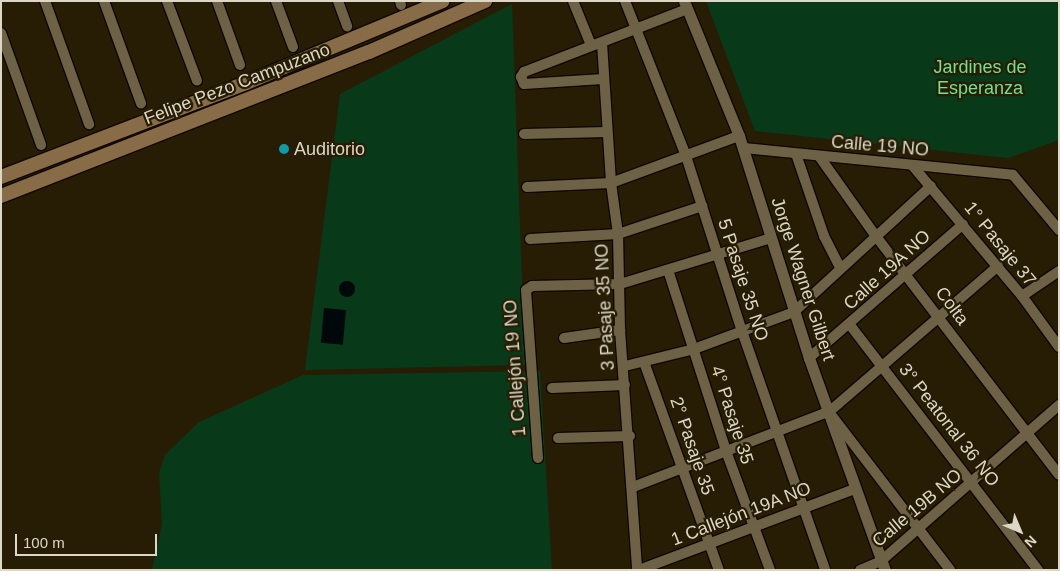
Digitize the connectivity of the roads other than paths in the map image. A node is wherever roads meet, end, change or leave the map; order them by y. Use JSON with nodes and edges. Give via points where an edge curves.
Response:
{"nodes":[{"id":1,"x":45,"y":1,"type":"edge"},
{"id":2,"x":104,"y":1,"type":"edge"},
{"id":3,"x":167,"y":1,"type":"edge"},
{"id":4,"x":217,"y":1,"type":"edge"},
{"id":5,"x":276,"y":1,"type":"edge"},
{"id":6,"x":338,"y":1,"type":"edge"},
{"id":7,"x":443,"y":1,"type":"edge"},
{"id":8,"x":485,"y":1,"type":"edge"},
{"id":9,"x":573,"y":1,"type":"edge"},
{"id":10,"x":625,"y":1,"type":"edge"},
{"id":11,"x":686,"y":5,"type":"edge"},
{"id":12,"x":347,"y":26,"type":"dead end"},
{"id":13,"x":637,"y":29,"type":"junction"},
{"id":14,"x":1,"y":33,"type":"edge"},
{"id":15,"x":596,"y":44,"type":"junction"},
{"id":16,"x":293,"y":47,"type":"dead end"},
{"id":17,"x":240,"y":65,"type":"dead end"},
{"id":18,"x":603,"y":79,"type":"junction"},
{"id":19,"x":197,"y":81,"type":"dead end"},
{"id":20,"x":141,"y":103,"type":"dead end"},
{"id":21,"x":89,"y":124,"type":"dead end"},
{"id":22,"x":607,"y":132,"type":"junction"},
{"id":23,"x":524,"y":134,"type":"dead end"},
{"id":24,"x":739,"y":136,"type":"junction"},
{"id":25,"x":41,"y":145,"type":"dead end"},
{"id":26,"x":744,"y":148,"type":"junction"},
{"id":27,"x":796,"y":154,"type":"junction"},
{"id":28,"x":686,"y":156,"type":"junction"},
{"id":29,"x":819,"y":156,"type":"junction"},
{"id":30,"x":912,"y":165,"type":"junction"},
{"id":31,"x":1,"y":177,"type":"edge"},
{"id":32,"x":611,"y":183,"type":"junction"},
{"id":33,"x":931,"y":186,"type":"junction"},
{"id":34,"x":526,"y":187,"type":"dead end"},
{"id":35,"x":1,"y":196,"type":"edge"},
{"id":36,"x":702,"y":206,"type":"junction"},
{"id":37,"x":963,"y":224,"type":"junction"},
{"id":38,"x":1059,"y":230,"type":"edge"},
{"id":39,"x":618,"y":234,"type":"junction"},
{"id":40,"x":875,"y":235,"type":"junction"},
{"id":41,"x":771,"y":238,"type":"junction"},
{"id":42,"x":530,"y":240,"type":"dead end"},
{"id":43,"x":718,"y":253,"type":"junction"},
{"id":44,"x":998,"y":266,"type":"junction"},
{"id":45,"x":840,"y":267,"type":"junction"},
{"id":46,"x":668,"y":270,"type":"junction"},
{"id":47,"x":1059,"y":270,"type":"edge"},
{"id":48,"x":907,"y":275,"type":"junction"},
{"id":49,"x":620,"y":284,"type":"junction"},
{"id":50,"x":1022,"y":296,"type":"junction"},
{"id":51,"x":794,"y":312,"type":"junction"},
{"id":52,"x":939,"y":316,"type":"junction"},
{"id":53,"x":850,"y":325,"type":"junction"},
{"id":54,"x":620,"y":330,"type":"junction"},
{"id":55,"x":742,"y":331,"type":"junction"},
{"id":56,"x":564,"y":338,"type":"dead end"},
{"id":57,"x":1059,"y":347,"type":"edge"},
{"id":58,"x":694,"y":349,"type":"junction"},
{"id":59,"x":809,"y":358,"type":"junction"},
{"id":60,"x":644,"y":362,"type":"junction"},
{"id":61,"x":625,"y":366,"type":"junction"},
{"id":62,"x":882,"y":367,"type":"junction"},
{"id":63,"x":625,"y":385,"type":"junction"},
{"id":64,"x":552,"y":388,"type":"dead end"},
{"id":65,"x":1059,"y":405,"type":"edge"},
{"id":66,"x":830,"y":413,"type":"junction"},
{"id":67,"x":778,"y":430,"type":"junction"},
{"id":68,"x":1027,"y":433,"type":"junction"},
{"id":69,"x":630,"y":436,"type":"junction"},
{"id":70,"x":558,"y":438,"type":"dead end"},
{"id":71,"x":726,"y":451,"type":"junction"},
{"id":72,"x":538,"y":458,"type":"dead end"},
{"id":73,"x":683,"y":468,"type":"junction"},
{"id":74,"x":1059,"y":475,"type":"edge"},
{"id":75,"x":973,"y":481,"type":"junction"},
{"id":76,"x":633,"y":487,"type":"junction"},
{"id":77,"x":855,"y":489,"type":"junction"},
{"id":78,"x":802,"y":507,"type":"junction"},
{"id":79,"x":752,"y":527,"type":"junction"},
{"id":80,"x":918,"y":528,"type":"junction"},
{"id":81,"x":708,"y":544,"type":"junction"},
{"id":82,"x":883,"y":565,"type":"edge"},
{"id":83,"x":638,"y":570,"type":"edge"},
{"id":84,"x":719,"y":570,"type":"edge"},
{"id":85,"x":770,"y":570,"type":"edge"},
{"id":86,"x":825,"y":570,"type":"edge"},
{"id":87,"x":860,"y":570,"type":"edge"},
{"id":88,"x":950,"y":570,"type":"edge"},
{"id":89,"x":1038,"y":570,"type":"edge"}],
"edges":[{"from":1,"to":21,"type":"street"},
{"from":2,"to":20,"type":"street"},
{"from":3,"to":19,"type":"street"},
{"from":4,"to":17,"type":"street"},
{"from":5,"to":16,"type":"street"},
{"from":6,"to":12,"type":"street"},
{"from":7,"to":31,"type":"main road","name":"Felipe Pezo Campuzano","via":[[246,83]]},
{"from":8,"to":35,"type":"main road","name":"Felipe Pezo Campuzano","via":[[369,52]]},
{"from":9,"to":15,"type":"street"},
{"from":10,"to":13,"type":"street","name":"5 Pasaje 35 NO"},
{"from":11,"to":13,"type":"street"},
{"from":11,"to":24,"type":"street","name":"Jorge Wagner Gilbert"},
{"from":13,"to":15,"type":"street"},
{"from":13,"to":28,"type":"street","name":"5 Pasaje 35 NO"},
{"from":14,"to":25,"type":"street"},
{"from":15,"to":18,"type":"street","name":"3 Pasaje 35 NO"},
{"from":15,"to":18,"type":"street","via":[[524,72],[521,79],[524,84]]},
{"from":18,"to":22,"type":"street","name":"3 Pasaje 35 NO"},
{"from":22,"to":23,"type":"street"},
{"from":22,"to":32,"type":"street","name":"3 Pasaje 35 NO"},
{"from":24,"to":26,"type":"street","name":"Jorge Wagner Gilbert"},
{"from":24,"to":28,"type":"street"},
{"from":26,"to":27,"type":"street","name":"Calle 19 NO"},
{"from":26,"to":41,"type":"street","name":"Jorge Wagner Gilbert"},
{"from":27,"to":29,"type":"street","name":"Calle 19 NO"},
{"from":27,"to":45,"type":"street","via":[[824,236]]},
{"from":28,"to":32,"type":"street"},
{"from":28,"to":36,"type":"street","name":"5 Pasaje 35 NO"},
{"from":29,"to":30,"type":"street","name":"Calle 19 NO"},
{"from":29,"to":40,"type":"street","name":"Colta"},
{"from":30,"to":33,"type":"street","name":"1° Pasaje 37"},
{"from":30,"to":38,"type":"street","name":"Calle 19 NO","via":[[1014,176]]},
{"from":32,"to":34,"type":"street"},
{"from":32,"to":39,"type":"street","name":"3 Pasaje 35 NO"},
{"from":33,"to":37,"type":"street","name":"1° Pasaje 37"},
{"from":33,"to":40,"type":"street"},
{"from":36,"to":39,"type":"street"},
{"from":36,"to":43,"type":"street","name":"5 Pasaje 35 NO"},
{"from":37,"to":44,"type":"street","name":"1° Pasaje 37"},
{"from":37,"to":48,"type":"street","name":"Calle 19A NO"},
{"from":39,"to":42,"type":"street"},
{"from":39,"to":49,"type":"street","name":"3 Pasaje 35 NO"},
{"from":40,"to":45,"type":"street"},
{"from":40,"to":48,"type":"street","name":"Colta"},
{"from":41,"to":43,"type":"street","name":"1 Callejón 19 NO"},
{"from":41,"to":51,"type":"street","name":"Jorge Wagner Gilbert"},
{"from":43,"to":46,"type":"street","name":"1 Callejón 19 NO"},
{"from":43,"to":55,"type":"street","name":"5 Pasaje 35 NO"},
{"from":44,"to":50,"type":"street","name":"1° Pasaje 37"},
{"from":44,"to":52,"type":"street"},
{"from":45,"to":51,"type":"street"},
{"from":46,"to":49,"type":"street","name":"1 Callejón 19 NO"},
{"from":46,"to":58,"type":"street","name":"4° Pasaje 35"},
{"from":47,"to":50,"type":"street"},
{"from":48,"to":52,"type":"street","name":"Colta"},
{"from":48,"to":53,"type":"street","name":"Calle 19A NO"},
{"from":49,"to":54,"type":"street","name":"3 Pasaje 35 NO"},
{"from":49,"to":72,"type":"street","name":"1 Callejón 19 NO","via":[[532,286],[526,290]]},
{"from":50,"to":57,"type":"street","name":"1° Pasaje 37"},
{"from":51,"to":55,"type":"street"},
{"from":51,"to":59,"type":"street","name":"Jorge Wagner Gilbert"},
{"from":52,"to":62,"type":"street"},
{"from":52,"to":68,"type":"street","name":"Colta"},
{"from":53,"to":59,"type":"street","name":"Calle 19A NO"},
{"from":53,"to":62,"type":"street","name":"3° Peatonal 36 NO"},
{"from":54,"to":56,"type":"street"},
{"from":54,"to":61,"type":"street","name":"3 Pasaje 35 NO"},
{"from":55,"to":58,"type":"street"},
{"from":55,"to":67,"type":"street","name":"5 Pasaje 35 NO"},
{"from":58,"to":60,"type":"street"},
{"from":58,"to":71,"type":"street","name":"4° Pasaje 35"},
{"from":59,"to":66,"type":"street","name":"Jorge Wagner Gilbert"},
{"from":60,"to":61,"type":"street"},
{"from":60,"to":73,"type":"street","name":"2° Pasaje 35"},
{"from":61,"to":63,"type":"street","name":"3 Pasaje 35 NO"},
{"from":62,"to":66,"type":"street"},
{"from":62,"to":75,"type":"street","name":"3° Peatonal 36 NO"},
{"from":63,"to":64,"type":"street"},
{"from":63,"to":69,"type":"street","name":"3 Pasaje 35 NO"},
{"from":65,"to":68,"type":"street","name":"Calle 19B NO"},
{"from":66,"to":67,"type":"street"},
{"from":66,"to":77,"type":"street","name":"Jorge Wagner Gilbert"},
{"from":66,"to":80,"type":"street"},
{"from":67,"to":71,"type":"street"},
{"from":67,"to":78,"type":"street","name":"5 Pasaje 35 NO"},
{"from":68,"to":74,"type":"street","name":"Colta"},
{"from":68,"to":75,"type":"street","name":"Calle 19B NO"},
{"from":69,"to":70,"type":"street"},
{"from":69,"to":76,"type":"street","name":"3 Pasaje 35 NO"},
{"from":71,"to":73,"type":"street"},
{"from":71,"to":79,"type":"street","name":"4° Pasaje 35"},
{"from":73,"to":76,"type":"street"},
{"from":73,"to":81,"type":"street","name":"2° Pasaje 35"},
{"from":75,"to":80,"type":"street","name":"Calle 19B NO"},
{"from":75,"to":89,"type":"street","name":"3° Peatonal 36 NO"},
{"from":76,"to":83,"type":"street","name":"3 Pasaje 35 NO"},
{"from":77,"to":78,"type":"street","name":"1 Callejón 19A NO"},
{"from":77,"to":82,"type":"street","name":"Jorge Wagner Gilbert"},
{"from":78,"to":79,"type":"street","name":"1 Callejón 19A NO"},
{"from":78,"to":86,"type":"street","name":"5 Pasaje 35 NO"},
{"from":79,"to":81,"type":"street","name":"1 Callejón 19A NO"},
{"from":79,"to":85,"type":"street","name":"4° Pasaje 35"},
{"from":80,"to":82,"type":"street","name":"Calle 19B NO"},
{"from":80,"to":88,"type":"street"},
{"from":81,"to":83,"type":"street","name":"1 Callejón 19A NO"},
{"from":81,"to":84,"type":"street","name":"2° Pasaje 35"},
{"from":82,"to":87,"type":"street","name":"Calle 19B NO"}]}
